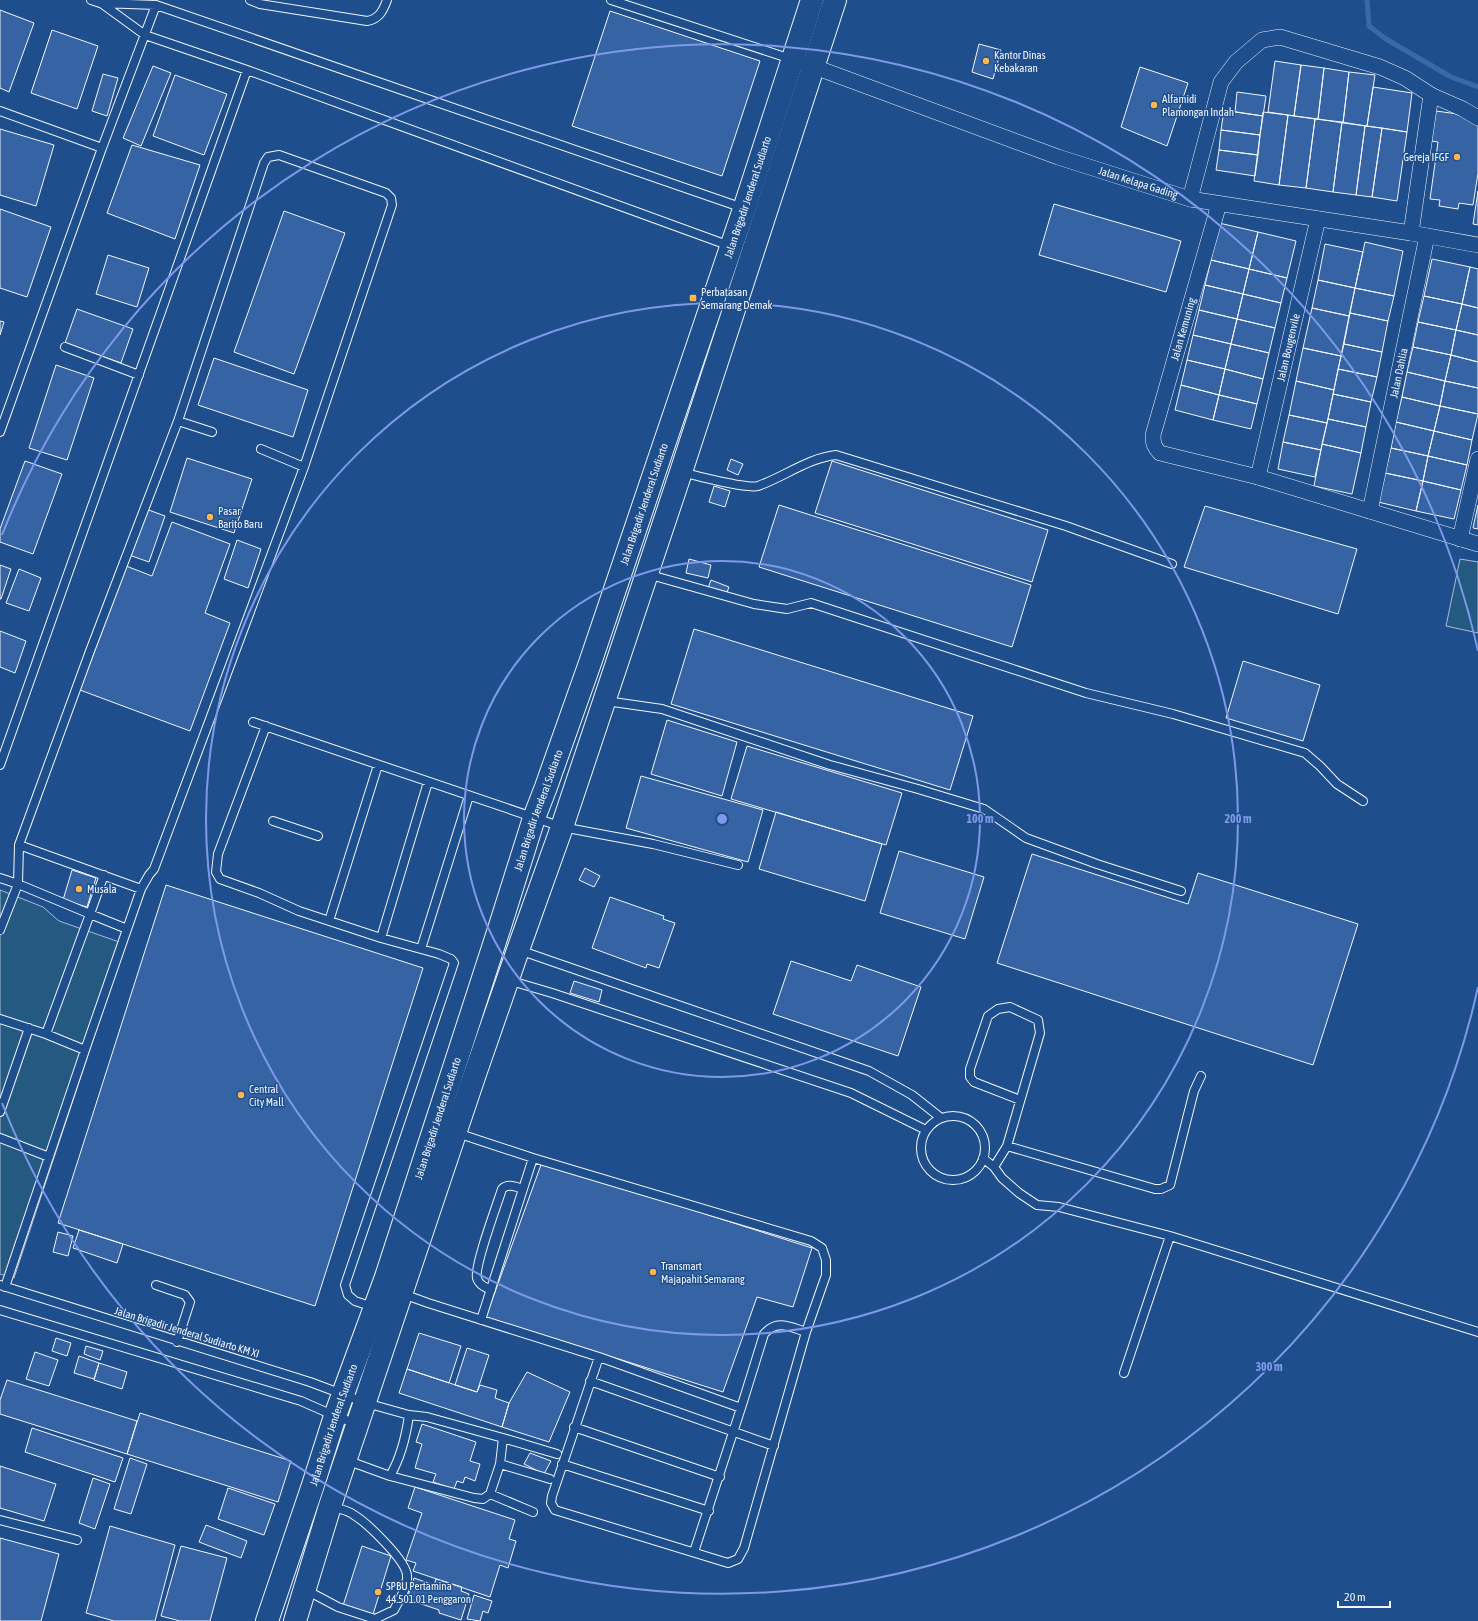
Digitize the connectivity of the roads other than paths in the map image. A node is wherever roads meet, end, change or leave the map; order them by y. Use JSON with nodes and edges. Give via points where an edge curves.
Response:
{"nodes":[{"id":1,"x":91,"y":0,"type":"edge"},
{"id":2,"x":250,"y":0,"type":"edge"},
{"id":3,"x":387,"y":0,"type":"edge"},
{"id":4,"x":611,"y":0,"type":"edge"},
{"id":5,"x":812,"y":0,"type":"edge"},
{"id":6,"x":835,"y":0,"type":"edge"},
{"id":7,"x":100,"y":3,"type":"junction"},
{"id":8,"x":156,"y":5,"type":"junction"},
{"id":9,"x":145,"y":35,"type":"junction"},
{"id":10,"x":792,"y":60,"type":"junction"},
{"id":11,"x":813,"y":65,"type":"junction"},
{"id":12,"x":247,"y":70,"type":"junction"},
{"id":13,"x":1431,"y":95,"type":"junction"},
{"id":14,"x":0,"y":111,"type":"edge"},
{"id":15,"x":1478,"y":118,"type":"edge"},
{"id":16,"x":102,"y":148,"type":"junction"},
{"id":17,"x":1190,"y":199,"type":"junction"},
{"id":18,"x":1219,"y":204,"type":"junction"},
{"id":19,"x":744,"y":209,"type":"junction"},
{"id":20,"x":1318,"y":219,"type":"junction"},
{"id":21,"x":1411,"y":233,"type":"junction"},
{"id":22,"x":1427,"y":236,"type":"junction"},
{"id":23,"x":1478,"y":245,"type":"edge"},
{"id":24,"x":731,"y":246,"type":"junction"},
{"id":25,"x":65,"y":347,"type":"dead end"},
{"id":26,"x":139,"y":375,"type":"junction"},
{"id":27,"x":178,"y":421,"type":"junction"},
{"id":28,"x":0,"y":432,"type":"edge"},
{"id":29,"x":212,"y":432,"type":"dead end"},
{"id":30,"x":261,"y":449,"type":"dead end"},
{"id":31,"x":1478,"y":459,"type":"edge"},
{"id":32,"x":304,"y":467,"type":"junction"},
{"id":33,"x":681,"y":472,"type":"junction"},
{"id":34,"x":1258,"y":477,"type":"junction"},
{"id":35,"x":1370,"y":511,"type":"junction"},
{"id":36,"x":1460,"y":539,"type":"junction"},
{"id":37,"x":1478,"y":544,"type":"edge"},
{"id":38,"x":1172,"y":564,"type":"dead end"},
{"id":39,"x":646,"y":574,"type":"junction"},
{"id":40,"x":604,"y":700,"type":"junction"},
{"id":41,"x":253,"y":722,"type":"dead end"},
{"id":42,"x":266,"y":726,"type":"junction"},
{"id":43,"x":0,"y":765,"type":"edge"},
{"id":44,"x":378,"y":766,"type":"junction"},
{"id":45,"x":428,"y":782,"type":"junction"},
{"id":46,"x":469,"y":796,"type":"junction"},
{"id":47,"x":1363,"y":801,"type":"dead end"},
{"id":48,"x":534,"y":818,"type":"junction"},
{"id":49,"x":274,"y":821,"type":"dead end"},
{"id":50,"x":562,"y":827,"type":"junction"},
{"id":51,"x":318,"y":836,"type":"dead end"},
{"id":52,"x":19,"y":845,"type":"junction"},
{"id":53,"x":738,"y":865,"type":"dead end"},
{"id":54,"x":104,"y":876,"type":"junction"},
{"id":55,"x":0,"y":878,"type":"edge"},
{"id":56,"x":18,"y":884,"type":"junction"},
{"id":57,"x":142,"y":889,"type":"junction"},
{"id":58,"x":1182,"y":891,"type":"dead end"},
{"id":59,"x":90,"y":914,"type":"junction"},
{"id":60,"x":328,"y":921,"type":"junction"},
{"id":61,"x":128,"y":929,"type":"junction"},
{"id":62,"x":0,"y":930,"type":"edge"},
{"id":63,"x":381,"y":938,"type":"junction"},
{"id":64,"x":421,"y":949,"type":"junction"},
{"id":65,"x":518,"y":950,"type":"junction"},
{"id":66,"x":508,"y":980,"type":"junction"},
{"id":67,"x":0,"y":1019,"type":"edge"},
{"id":68,"x":29,"y":1028,"type":"junction"},
{"id":69,"x":46,"y":1034,"type":"junction"},
{"id":70,"x":85,"y":1050,"type":"junction"},
{"id":71,"x":1201,"y":1076,"type":"dead end"},
{"id":72,"x":1020,"y":1100,"type":"junction"},
{"id":73,"x":0,"y":1112,"type":"edge"},
{"id":74,"x":941,"y":1118,"type":"junction"},
{"id":75,"x":926,"y":1130,"type":"junction"},
{"id":76,"x":456,"y":1132,"type":"junction"},
{"id":77,"x":0,"y":1138,"type":"edge"},
{"id":78,"x":1007,"y":1146,"type":"junction"},
{"id":79,"x":49,"y":1157,"type":"junction"},
{"id":80,"x":533,"y":1158,"type":"junction"},
{"id":81,"x":983,"y":1158,"type":"junction"},
{"id":82,"x":994,"y":1168,"type":"junction"},
{"id":83,"x":523,"y":1189,"type":"junction"},
{"id":84,"x":1170,"y":1236,"type":"junction"},
{"id":85,"x":156,"y":1285,"type":"dead end"},
{"id":86,"x":2,"y":1286,"type":"edge"},
{"id":87,"x":490,"y":1290,"type":"junction"},
{"id":88,"x":402,"y":1293,"type":"junction"},
{"id":89,"x":374,"y":1307,"type":"junction"},
{"id":90,"x":0,"y":1311,"type":"edge"},
{"id":91,"x":480,"y":1320,"type":"junction"},
{"id":92,"x":806,"y":1332,"type":"junction"},
{"id":93,"x":1478,"y":1332,"type":"edge"},
{"id":94,"x":177,"y":1342,"type":"junction"},
{"id":95,"x":599,"y":1357,"type":"junction"},
{"id":96,"x":1124,"y":1373,"type":"dead end"},
{"id":97,"x":590,"y":1381,"type":"junction"},
{"id":98,"x":342,"y":1395,"type":"junction"},
{"id":99,"x":366,"y":1403,"type":"junction"},
{"id":100,"x":741,"y":1408,"type":"junction"},
{"id":101,"x":409,"y":1415,"type":"junction"},
{"id":102,"x":334,"y":1416,"type":"junction"},
{"id":103,"x":358,"y":1424,"type":"junction"},
{"id":104,"x":574,"y":1427,"type":"junction"},
{"id":105,"x":734,"y":1432,"type":"junction"},
{"id":106,"x":503,"y":1438,"type":"junction"},
{"id":107,"x":774,"y":1446,"type":"junction"},
{"id":108,"x":557,"y":1454,"type":"dead end"},
{"id":109,"x":346,"y":1460,"type":"junction"},
{"id":110,"x":500,"y":1464,"type":"junction"},
{"id":111,"x":562,"y":1464,"type":"junction"},
{"id":112,"x":390,"y":1476,"type":"junction"},
{"id":113,"x":720,"y":1477,"type":"junction"},
{"id":114,"x":550,"y":1480,"type":"dead end"},
{"id":115,"x":490,"y":1494,"type":"junction"},
{"id":116,"x":330,"y":1506,"type":"junction"},
{"id":117,"x":709,"y":1510,"type":"junction"},
{"id":118,"x":533,"y":1512,"type":"dead end"},
{"id":119,"x":0,"y":1520,"type":"edge"},
{"id":120,"x":77,"y":1540,"type":"dead end"},
{"id":121,"x":694,"y":1552,"type":"junction"},
{"id":122,"x":304,"y":1589,"type":"junction"},
{"id":123,"x":267,"y":1621,"type":"edge"},
{"id":124,"x":295,"y":1621,"type":"edge"}],
"edges":[{"from":1,"to":7,"type":"lane"},
{"from":2,"to":3,"type":"lane","via":[[260,4],[367,21],[375,20],[383,11]]},
{"from":4,"to":10,"type":"lane"},
{"from":5,"to":10,"type":"main road","name":"Jalan Brigadir Jenderal Sudiarto"},
{"from":6,"to":11,"type":"main road","name":"Jalan Brigadir Jenderal Sudiarto"},
{"from":7,"to":8,"type":"lane"},
{"from":7,"to":9,"type":"lane"},
{"from":8,"to":9,"type":"lane"},
{"from":8,"to":19,"type":"lane"},
{"from":9,"to":12,"type":"lane"},
{"from":9,"to":16,"type":"lane"},
{"from":10,"to":11,"type":"street","name":"Jalan Kelapa Gading"},
{"from":10,"to":19,"type":"main road","name":"Jalan Brigadir Jenderal Sudiarto"},
{"from":11,"to":17,"type":"street","name":"Jalan Kelapa Gading","via":[[1058,158]]},
{"from":11,"to":33,"type":"main road","name":"Jalan Brigadir Jenderal Sudiarto"},
{"from":12,"to":24,"type":"lane"},
{"from":12,"to":26,"type":"lane"},
{"from":13,"to":15,"type":"street"},
{"from":13,"to":17,"type":"street","via":[[1405,78],[1380,67],[1280,37],[1262,40],[1236,62],[1221,82]]},
{"from":13,"to":21,"type":"street"},
{"from":14,"to":16,"type":"lane"},
{"from":16,"to":28,"type":"lane"},
{"from":17,"to":18,"type":"street","name":"Jalan Kelapa Gading"},
{"from":18,"to":20,"type":"street","name":"Jalan Kelapa Gading"},
{"from":18,"to":34,"type":"street","name":"Jalan Kemuning","via":[[1153,435],[1153,444],[1160,453]]},
{"from":19,"to":24,"type":"main road","name":"Jalan Brigadir Jenderal Sudiarto"},
{"from":20,"to":21,"type":"street","name":"Jalan Kelapa Gading"},
{"from":20,"to":34,"type":"street","name":"Jalan Bougenvile"},
{"from":21,"to":22,"type":"street","name":"Jalan Kelapa Gading"},
{"from":22,"to":23,"type":"street","name":"Jalan Kelapa Gading"},
{"from":22,"to":35,"type":"street","name":"Jalan Dahlia"},
{"from":24,"to":48,"type":"main road","name":"Jalan Brigadir Jenderal Sudiarto","via":[[590,663]]},
{"from":25,"to":26,"type":"lane"},
{"from":26,"to":43,"type":"lane"},
{"from":27,"to":29,"type":"lane"},
{"from":27,"to":32,"type":"lane","via":[[268,157],[279,155],[386,192],[391,198],[392,205]]},
{"from":27,"to":52,"type":"lane"},
{"from":30,"to":32,"type":"lane"},
{"from":31,"to":36,"type":"street"},
{"from":32,"to":57,"type":"lane","via":[[154,869]]},
{"from":33,"to":38,"type":"lane","via":[[725,483],[757,487],[820,458],[836,455],[1066,526]]},
{"from":33,"to":39,"type":"main road","name":"Jalan Brigadir Jenderal Sudiarto"},
{"from":34,"to":35,"type":"street"},
{"from":35,"to":36,"type":"street"},
{"from":36,"to":37,"type":"street"},
{"from":39,"to":40,"type":"main road","name":"Jalan Brigadir Jenderal Sudiarto"},
{"from":39,"to":47,"type":"lane","via":[[754,604],[786,609],[811,603],[1086,693],[1272,742],[1305,753],[1337,784]]},
{"from":40,"to":50,"type":"main road","name":"Jalan Brigadir Jenderal Sudiarto"},
{"from":40,"to":58,"type":"lane","via":[[662,709],[830,765],[984,809],[1026,838]]},
{"from":41,"to":42,"type":"lane"},
{"from":42,"to":44,"type":"lane"},
{"from":42,"to":60,"type":"lane","via":[[218,854],[216,872],[220,879]]},
{"from":44,"to":45,"type":"lane"},
{"from":44,"to":60,"type":"lane"},
{"from":45,"to":46,"type":"lane"},
{"from":45,"to":63,"type":"lane"},
{"from":46,"to":48,"type":"lane"},
{"from":46,"to":64,"type":"lane"},
{"from":48,"to":50,"type":"lane"},
{"from":48,"to":89,"type":"main road","name":"Jalan Brigadir Jenderal Sudiarto","via":[[450,1082]]},
{"from":49,"to":51,"type":"lane"},
{"from":50,"to":53,"type":"lane","via":[[653,844]]},
{"from":50,"to":65,"type":"main road","name":"Jalan Brigadir Jenderal Sudiarto"},
{"from":52,"to":54,"type":"lane"},
{"from":52,"to":56,"type":"lane"},
{"from":54,"to":57,"type":"lane"},
{"from":54,"to":59,"type":"lane"},
{"from":55,"to":56,"type":"lane"},
{"from":56,"to":59,"type":"lane"},
{"from":56,"to":62,"type":"lane"},
{"from":57,"to":61,"type":"lane"},
{"from":59,"to":61,"type":"lane"},
{"from":59,"to":69,"type":"lane"},
{"from":60,"to":63,"type":"lane"},
{"from":61,"to":70,"type":"lane"},
{"from":63,"to":64,"type":"lane"},
{"from":64,"to":89,"type":"lane","via":[[440,954],[454,963],[345,1285],[348,1295],[355,1301]]},
{"from":65,"to":66,"type":"main road","name":"Jalan Brigadir Jenderal Sudiarto"},
{"from":65,"to":74,"type":"lane","via":[[869,1071],[912,1095]]},
{"from":66,"to":75,"type":"lane","via":[[851,1093]]},
{"from":66,"to":76,"type":"main road","name":"Jalan Brigadir Jenderal Sudiarto"},
{"from":67,"to":68,"type":"lane"},
{"from":68,"to":69,"type":"lane"},
{"from":68,"to":73,"type":"lane"},
{"from":69,"to":70,"type":"lane"},
{"from":70,"to":79,"type":"lane"},
{"from":71,"to":78,"type":"lane","via":[[1194,1091],[1170,1185],[1161,1189]]},
{"from":72,"to":72,"type":"lane","via":[[974,1082],[970,1078],[970,1070],[988,1016],[998,1009],[1010,1007],[1038,1020],[1040,1033]]},
{"from":72,"to":78,"type":"lane"},
{"from":74,"to":75,"type":"lane"},
{"from":74,"to":81,"type":"lane","via":[[958,1116],[974,1124],[983,1138]]},
{"from":75,"to":81,"type":"lane","via":[[921,1142],[922,1155],[935,1175],[947,1180],[960,1179],[971,1174]]},
{"from":76,"to":80,"type":"lane"},
{"from":76,"to":88,"type":"main road","name":"Jalan Brigadir Jenderal Sudiarto"},
{"from":77,"to":79,"type":"lane"},
{"from":78,"to":82,"type":"lane"},
{"from":79,"to":86,"type":"lane"},
{"from":80,"to":83,"type":"lane"},
{"from":80,"to":92,"type":"lane","via":[[817,1244],[822,1248],[826,1260],[826,1275]]},
{"from":81,"to":82,"type":"lane"},
{"from":82,"to":84,"type":"lane","via":[[1019,1193],[1038,1205],[1059,1206]]},
{"from":83,"to":87,"type":"lane"},
{"from":83,"to":87,"type":"lane","via":[[508,1185],[502,1189],[476,1276],[479,1283]]},
{"from":84,"to":93,"type":"lane"},
{"from":84,"to":96,"type":"lane"},
{"from":85,"to":94,"type":"lane","via":[[185,1295],[190,1302]]},
{"from":86,"to":94,"type":"lane","name":"Jalan Brigadir Jenderal Sudiarto KM XI"},
{"from":87,"to":91,"type":"lane"},
{"from":88,"to":91,"type":"lane"},
{"from":88,"to":99,"type":"main road","name":"Jalan Brigadir Jenderal Sudiarto"},
{"from":89,"to":98,"type":"main road","name":"Jalan Brigadir Jenderal Sudiarto"},
{"from":90,"to":102,"type":"lane","via":[[301,1401]]},
{"from":91,"to":95,"type":"lane"},
{"from":92,"to":100,"type":"lane","via":[[779,1324],[769,1328],[764,1334]]},
{"from":92,"to":107,"type":"lane"},
{"from":94,"to":98,"type":"lane","name":"Jalan Brigadir Jenderal Sudiarto KM XI","via":[[310,1382]]},
{"from":95,"to":97,"type":"lane"},
{"from":95,"to":100,"type":"lane"},
{"from":97,"to":104,"type":"lane"},
{"from":97,"to":105,"type":"lane"},
{"from":98,"to":99,"type":"lane","name":"Jalan Brigadir Jenderal Sudiarto KM XI"},
{"from":98,"to":102,"type":"main road","name":"Jalan Brigadir Jenderal Sudiarto"},
{"from":99,"to":101,"type":"lane","name":"Jalan Brigadir Jenderal Sudiarto KM XI"},
{"from":99,"to":103,"type":"main road","name":"Jalan Brigadir Jenderal Sudiarto"},
{"from":100,"to":105,"type":"lane"},
{"from":101,"to":106,"type":"lane","name":"Jalan Brigadir Jenderal Sudiarto KM XI","via":[[427,1416]]},
{"from":101,"to":112,"type":"lane","via":[[406,1436],[397,1464]]},
{"from":102,"to":103,"type":"lane"},
{"from":102,"to":123,"type":"main road","name":"Jalan Brigadir Jenderal Sudiarto"},
{"from":103,"to":109,"type":"main road","name":"Jalan Brigadir Jenderal Sudiarto"},
{"from":104,"to":111,"type":"lane"},
{"from":104,"to":113,"type":"lane"},
{"from":105,"to":107,"type":"lane"},
{"from":105,"to":113,"type":"lane"},
{"from":106,"to":108,"type":"lane","name":"Jalan Brigadir Jenderal Sudiarto KM XI"},
{"from":106,"to":110,"type":"lane"},
{"from":107,"to":121,"type":"lane","via":[[744,1548],[738,1559],[728,1563]]},
{"from":109,"to":112,"type":"lane"},
{"from":109,"to":116,"type":"main road","name":"Jalan Brigadir Jenderal Sudiarto"},
{"from":110,"to":114,"type":"lane"},
{"from":110,"to":115,"type":"lane"},
{"from":111,"to":117,"type":"lane"},
{"from":111,"to":121,"type":"lane","via":[[552,1496],[551,1503],[555,1510]]},
{"from":112,"to":115,"type":"lane","via":[[474,1498],[483,1499]]},
{"from":113,"to":117,"type":"lane"},
{"from":115,"to":118,"type":"lane"},
{"from":116,"to":122,"type":"main road","name":"Jalan Brigadir Jenderal Sudiarto"},
{"from":116,"to":122,"type":"lane","via":[[353,1514],[383,1540],[404,1566],[406,1584],[394,1610],[375,1619],[338,1607]]},
{"from":117,"to":121,"type":"lane"},
{"from":119,"to":120,"type":"lane"},
{"from":122,"to":124,"type":"main road","name":"Jalan Brigadir Jenderal Sudiarto"}]}
